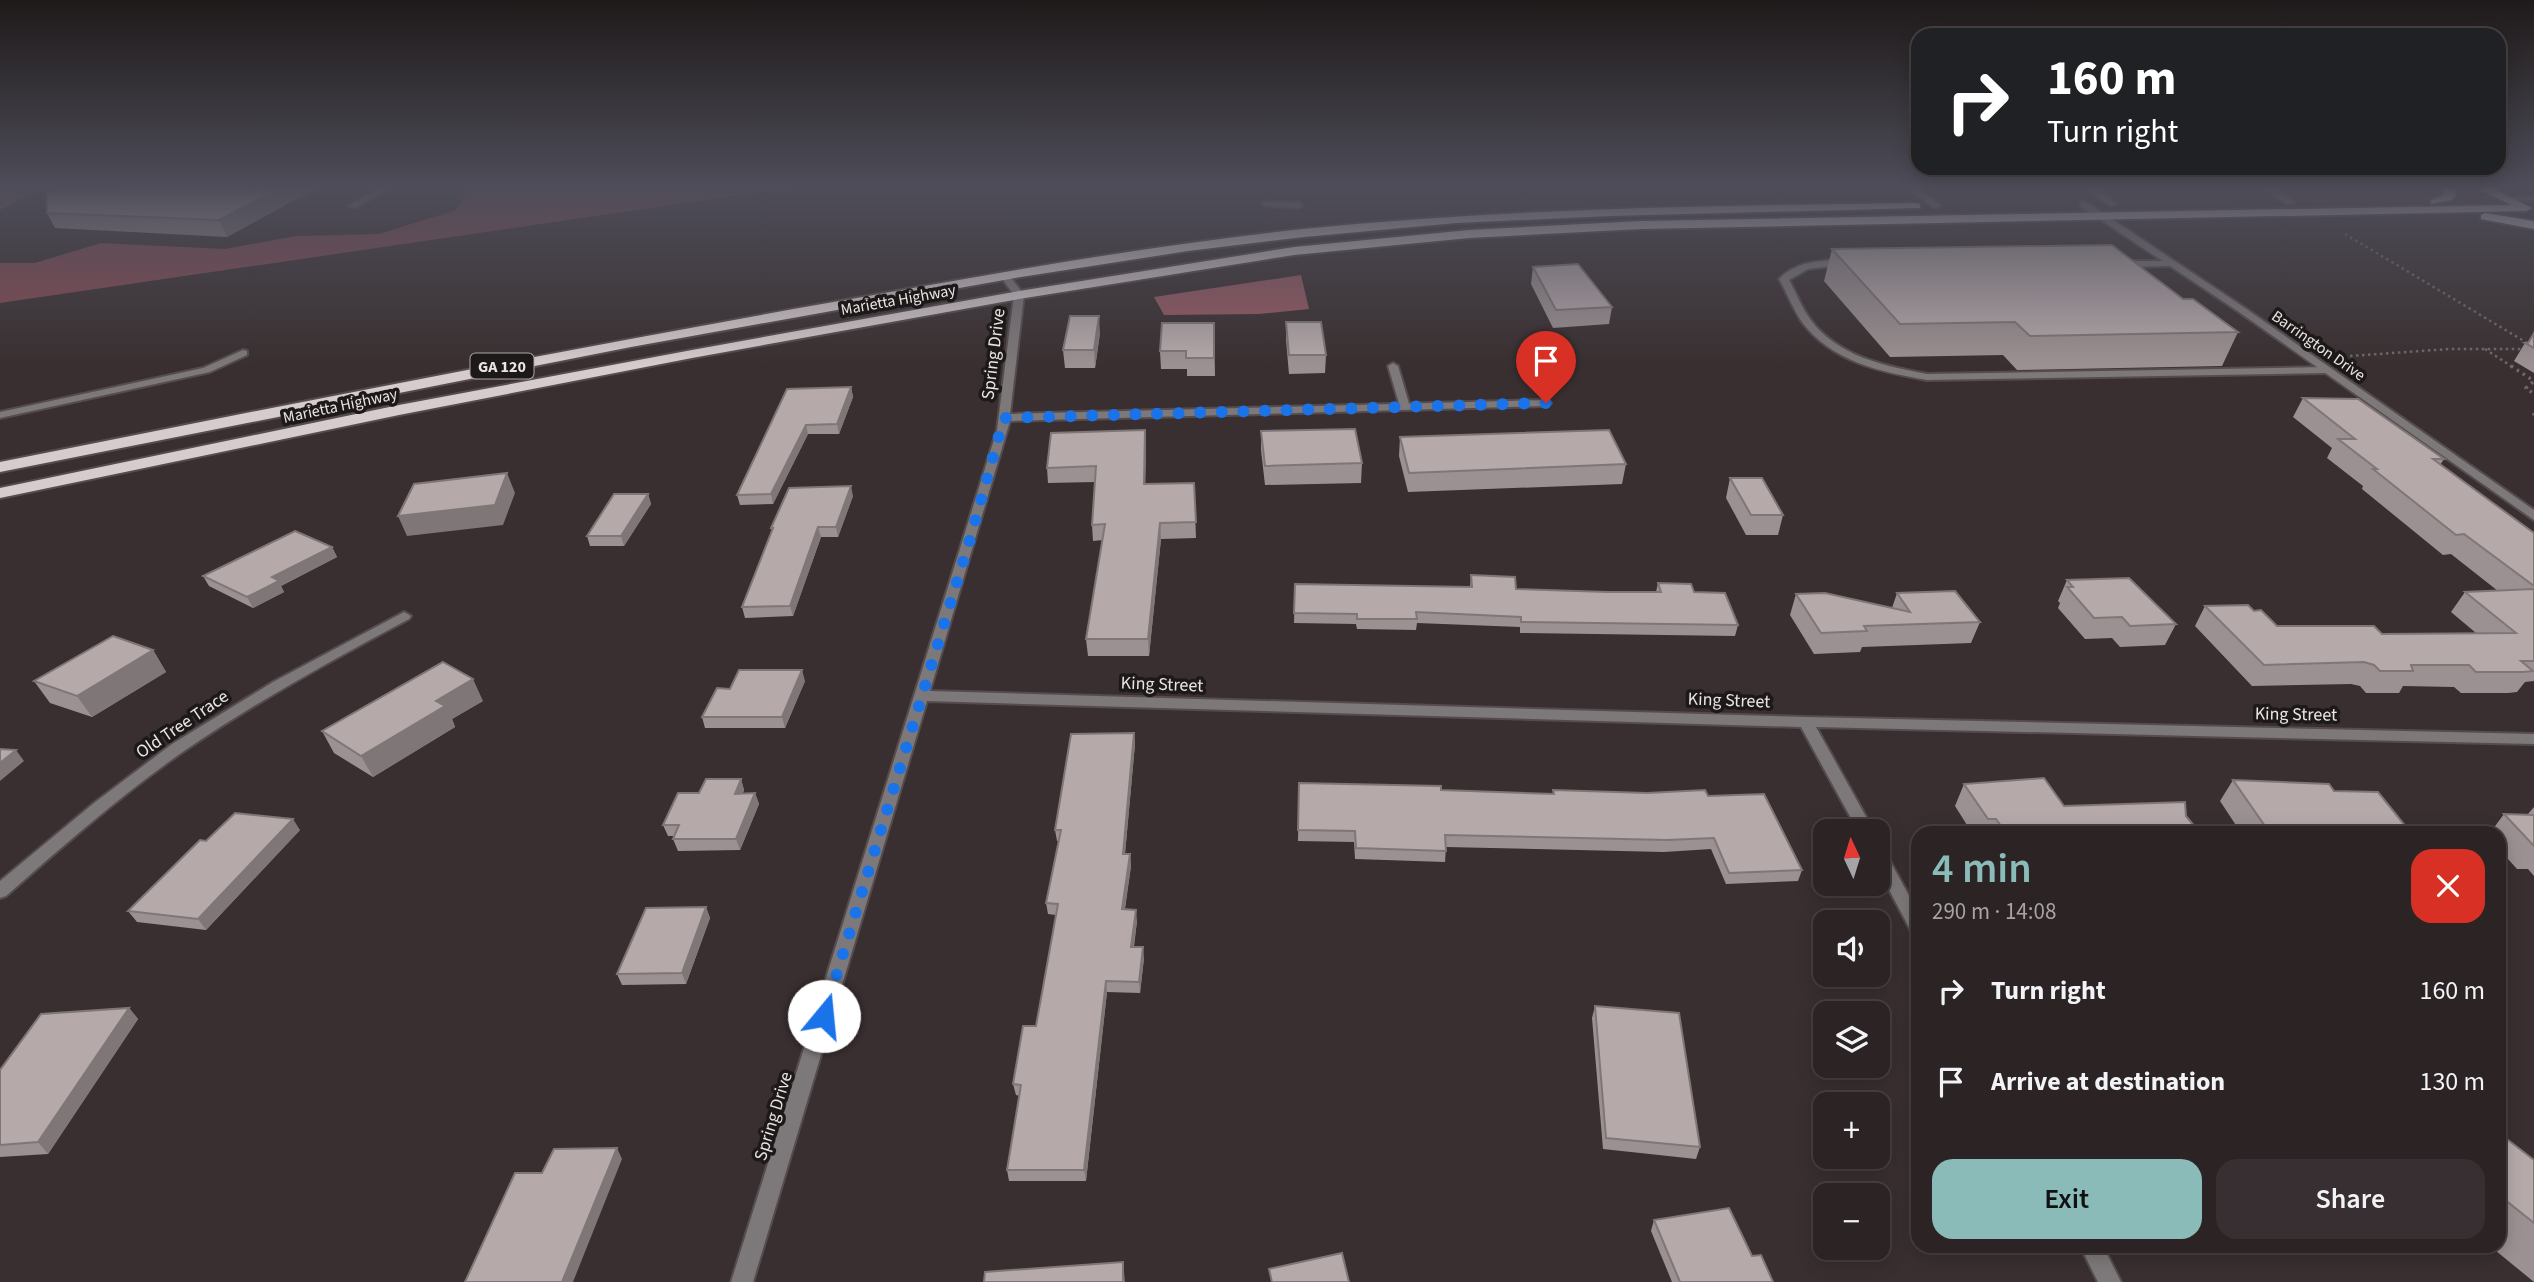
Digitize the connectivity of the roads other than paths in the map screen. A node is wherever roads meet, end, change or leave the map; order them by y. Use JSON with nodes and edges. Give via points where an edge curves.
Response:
{"nodes":[{"id":1,"x":1192,"y":247,"type":"edge"},
{"id":2,"x":1337,"y":247,"type":"edge"},
{"id":3,"x":2147,"y":247,"type":"edge"},
{"id":4,"x":1863,"y":260,"type":"edge"},
{"id":5,"x":2111,"y":264,"type":"edge"},
{"id":6,"x":2173,"y":264,"type":"junction"},
{"id":7,"x":1006,"y":277,"type":"junction"},
{"id":8,"x":1019,"y":295,"type":"junction"},
{"id":9,"x":243,"y":353,"type":"dead end"},
{"id":10,"x":1393,"y":366,"type":"dead end"},
{"id":11,"x":2327,"y":370,"type":"junction"},
{"id":12,"x":1546,"y":403,"type":"dead end"},
{"id":13,"x":1405,"y":407,"type":"junction"},
{"id":14,"x":0,"y":415,"type":"edge"},
{"id":15,"x":1004,"y":418,"type":"junction"},
{"id":16,"x":0,"y":467,"type":"edge"},
{"id":17,"x":0,"y":493,"type":"edge"},
{"id":18,"x":2534,"y":516,"type":"edge"},
{"id":19,"x":404,"y":616,"type":"dead end"},
{"id":20,"x":923,"y":696,"type":"junction"},
{"id":21,"x":1806,"y":722,"type":"junction"},
{"id":22,"x":2534,"y":739,"type":"edge"},
{"id":23,"x":1859,"y":819,"type":"edge"},
{"id":24,"x":1890,"y":876,"type":"edge"},
{"id":25,"x":0,"y":891,"type":"edge"},
{"id":26,"x":1911,"y":915,"type":"edge"},
{"id":27,"x":2095,"y":1253,"type":"edge"},
{"id":28,"x":742,"y":1282,"type":"edge"},
{"id":29,"x":2110,"y":1282,"type":"edge"}],
"edges":[{"from":1,"to":7,"type":"highway","name":"Marietta Highway","number":"GA 120"},
{"from":2,"to":8,"type":"highway","name":"Marietta Highway","number":"GA 120"},
{"from":3,"to":6,"type":"street","name":"Barrington Drive"},
{"from":4,"to":11,"type":"street","via":[[1808,265],[1784,279],[1806,320],[1821,337],[1846,355],[1888,369],[1927,377]]},
{"from":5,"to":6,"type":"street"},
{"from":6,"to":11,"type":"street","name":"Barrington Drive"},
{"from":7,"to":8,"type":"street","name":"Spring Drive"},
{"from":7,"to":16,"type":"highway","name":"Marietta Highway","number":"GA 120","via":[[560,355]]},
{"from":8,"to":15,"type":"street","name":"Spring Drive"},
{"from":8,"to":17,"type":"highway","name":"Marietta Highway","number":"GA 120","via":[[453,400]]},
{"from":9,"to":14,"type":"street","via":[[206,370]]},
{"from":10,"to":13,"type":"street"},
{"from":11,"to":18,"type":"street","name":"Barrington Drive"},
{"from":12,"to":13,"type":"street"},
{"from":13,"to":15,"type":"street"},
{"from":15,"to":20,"type":"street","name":"Spring Drive"},
{"from":19,"to":25,"type":"street","name":"Old Tree Trace","via":[[305,668],[204,730],[101,804]]},
{"from":20,"to":21,"type":"street","name":"King Street"},
{"from":20,"to":28,"type":"street","name":"Spring Drive"},
{"from":21,"to":22,"type":"street","name":"King Street"},
{"from":21,"to":23,"type":"street"},
{"from":24,"to":26,"type":"street"},
{"from":27,"to":29,"type":"street"}]}
